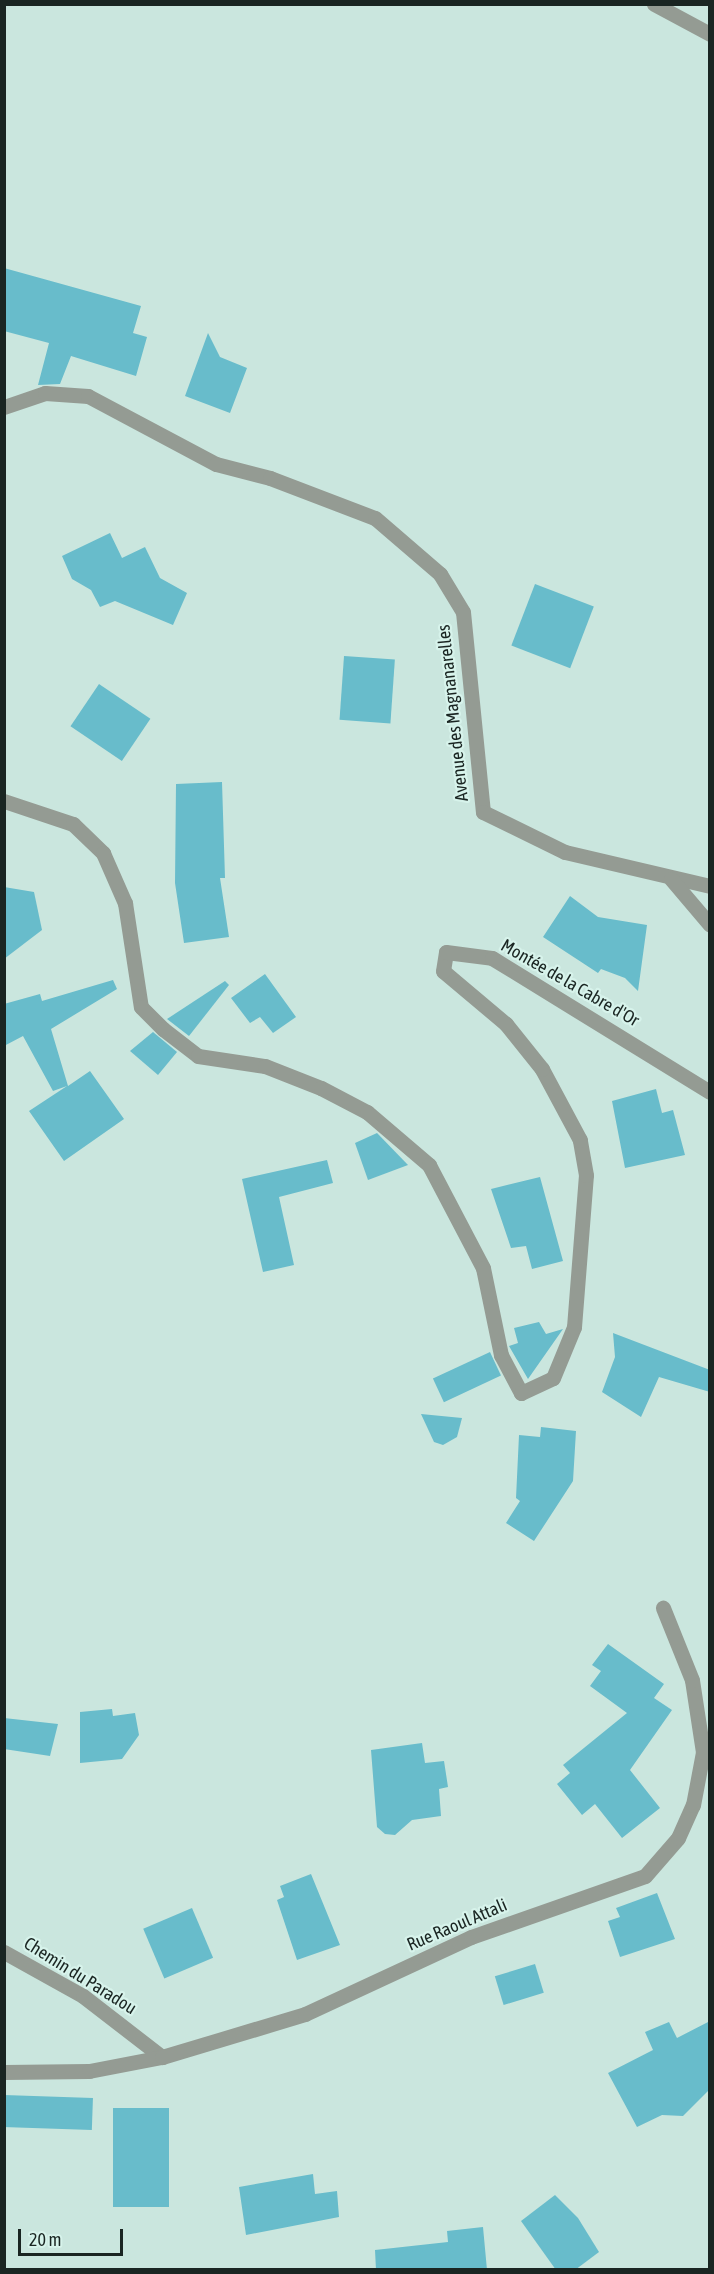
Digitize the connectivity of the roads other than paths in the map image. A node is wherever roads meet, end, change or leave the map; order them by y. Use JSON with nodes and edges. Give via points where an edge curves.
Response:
{"nodes":[{"id":1,"x":654,"y":4,"type":"edge"},
{"id":2,"x":710,"y":34,"type":"edge"},
{"id":3,"x":4,"y":407,"type":"edge"},
{"id":4,"x":4,"y":801,"type":"edge"},
{"id":5,"x":671,"y":879,"type":"junction"},
{"id":6,"x":710,"y":886,"type":"edge"},
{"id":7,"x":710,"y":925,"type":"edge"},
{"id":8,"x":710,"y":1092,"type":"edge"},
{"id":9,"x":663,"y":1608,"type":"dead end"},
{"id":10,"x":4,"y":1952,"type":"edge"},
{"id":11,"x":162,"y":2057,"type":"junction"},
{"id":12,"x":4,"y":2072,"type":"edge"}],
"edges":[{"from":1,"to":2,"type":"street"},
{"from":3,"to":5,"type":"street","name":"Avenue des Magnanarelles","via":[[45,393],[88,396],[216,464],[270,478],[375,518],[440,574],[463,612],[483,812],[565,852]]},
{"from":4,"to":8,"type":"street","name":"Montée de la Cabre d'Or","via":[[73,825],[103,853],[125,903],[141,1007],[163,1029],[198,1056],[265,1066],[321,1088],[367,1112],[429,1165],[483,1268],[501,1355],[521,1393],[553,1378],[574,1327],[586,1175],[580,1140],[542,1070],[506,1024],[443,971],[446,952],[492,958]]},
{"from":5,"to":6,"type":"street","name":"Avenue des Magnanarelles"},
{"from":5,"to":7,"type":"street"},
{"from":9,"to":11,"type":"street","name":"Rue Raoul Attali","via":[[692,1680],[703,1752],[693,1805],[678,1838],[645,1876],[471,1937],[305,2014]]},
{"from":10,"to":11,"type":"street","name":"Chemin du Paradou","via":[[83,1996]]},
{"from":11,"to":12,"type":"street","name":"Rue Raoul Attali","via":[[89,2071]]}]}
